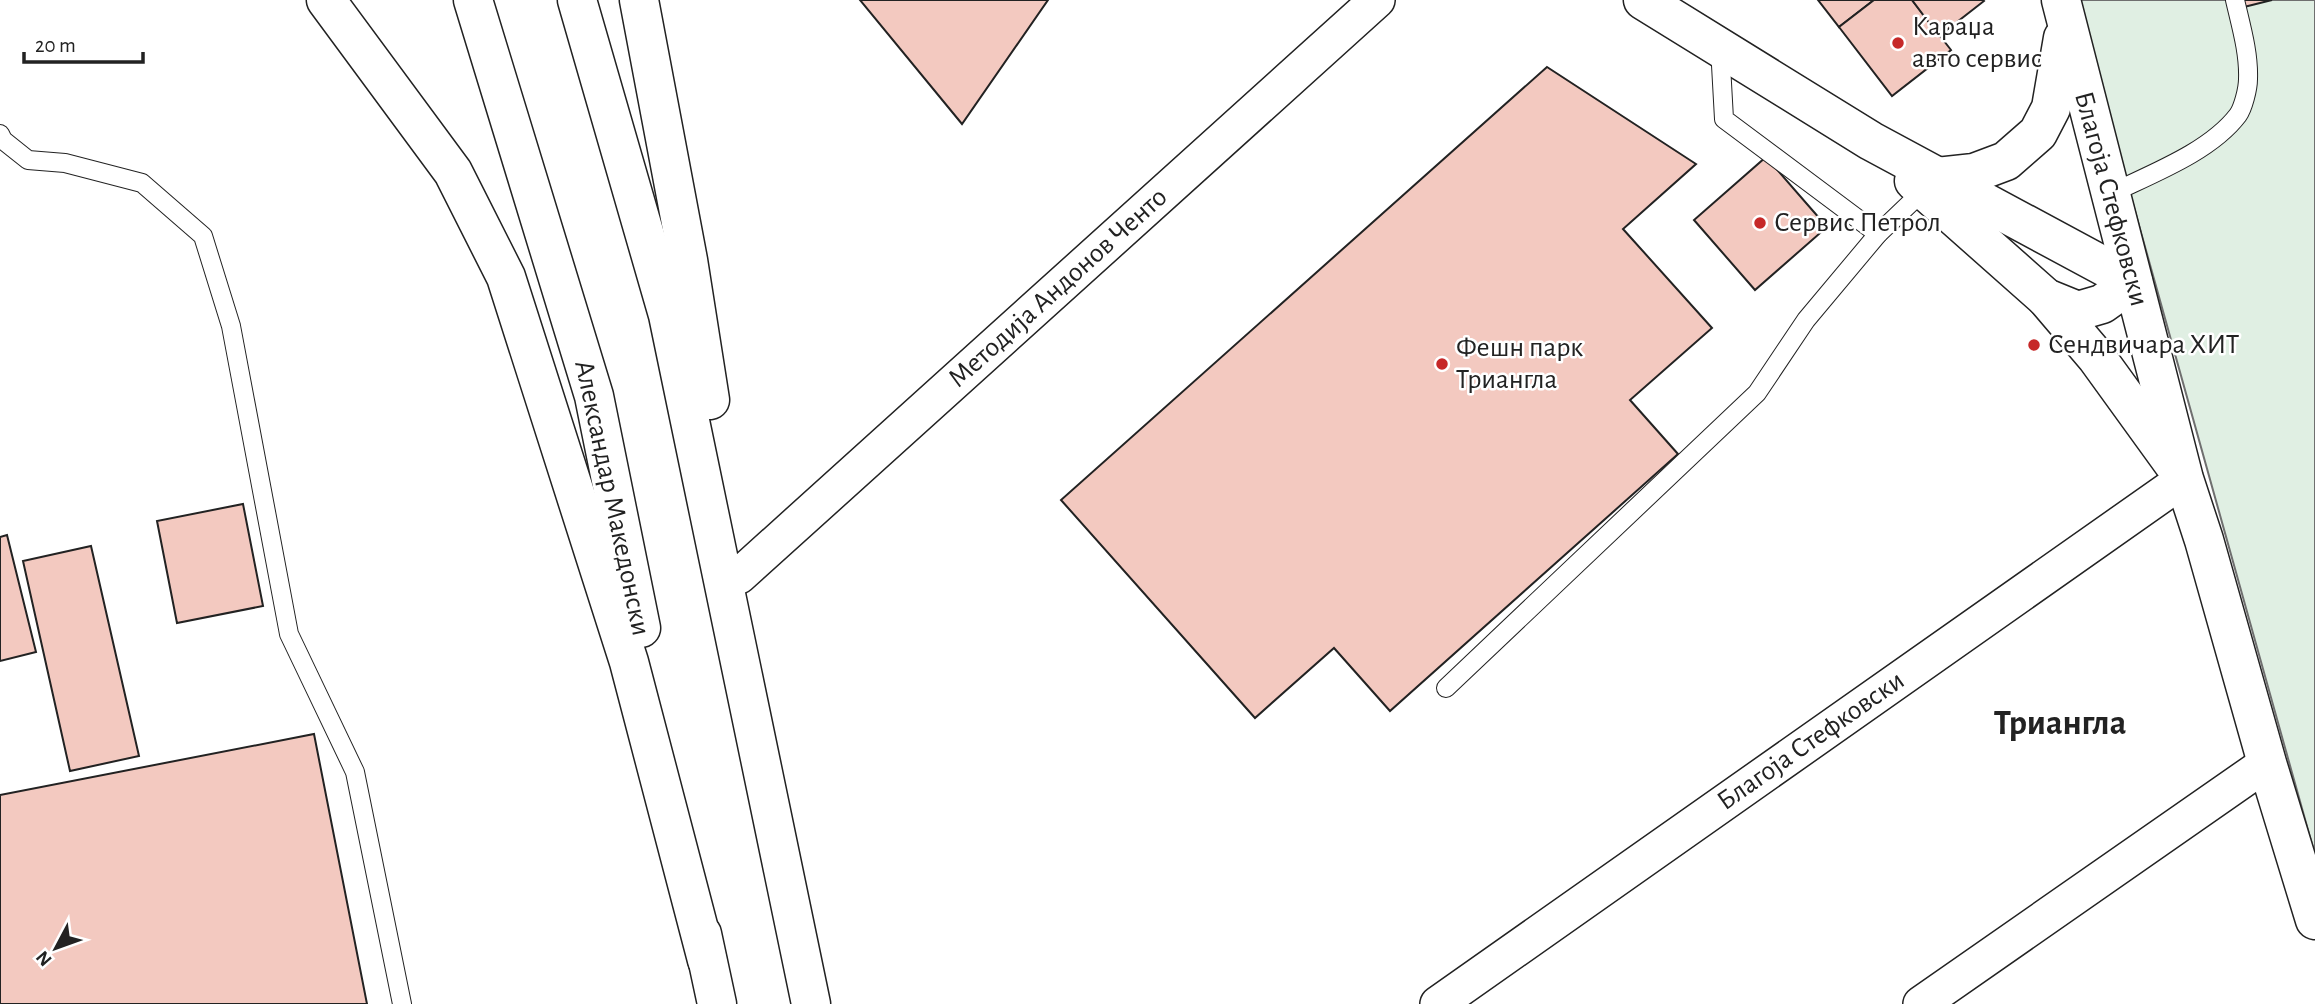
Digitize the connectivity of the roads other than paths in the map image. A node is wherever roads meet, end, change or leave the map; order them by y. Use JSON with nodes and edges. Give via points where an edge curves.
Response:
{"nodes":[{"id":1,"x":326,"y":0,"type":"edge"},
{"id":2,"x":473,"y":0,"type":"edge"},
{"id":3,"x":577,"y":0,"type":"edge"},
{"id":4,"x":639,"y":0,"type":"edge"},
{"id":5,"x":1377,"y":0,"type":"edge"},
{"id":6,"x":2235,"y":0,"type":"edge"},
{"id":7,"x":1653,"y":3,"type":"edge"},
{"id":8,"x":2063,"y":11,"type":"edge"},
{"id":9,"x":1720,"y":47,"type":"junction"},
{"id":10,"x":0,"y":134,"type":"edge"},
{"id":11,"x":1931,"y":183,"type":"junction"},
{"id":12,"x":2110,"y":194,"type":"junction"},
{"id":13,"x":1878,"y":234,"type":"junction"},
{"id":14,"x":2133,"y":282,"type":"junction"},
{"id":15,"x":2046,"y":298,"type":"junction"},
{"id":16,"x":2185,"y":479,"type":"junction"},
{"id":17,"x":739,"y":576,"type":"junction"},
{"id":18,"x":1446,"y":688,"type":"dead end"},
{"id":19,"x":2267,"y":763,"type":"junction"},
{"id":20,"x":793,"y":917,"type":"junction"},
{"id":21,"x":2315,"y":920,"type":"edge"},
{"id":22,"x":707,"y":960,"type":"junction"},
{"id":23,"x":402,"y":1004,"type":"edge"},
{"id":24,"x":717,"y":1004,"type":"edge"},
{"id":25,"x":811,"y":1004,"type":"edge"},
{"id":26,"x":1438,"y":1004,"type":"edge"},
{"id":27,"x":1921,"y":1004,"type":"edge"}],
"edges":[{"from":1,"to":22,"type":"street","via":[[453,172],[506,277],[629,662]]},
{"from":2,"to":22,"type":"street","name":"Александар Македонски","via":[[594,396]]},
{"from":3,"to":20,"type":"street","via":[[668,315]]},
{"from":4,"to":17,"type":"street","via":[[688,260]]},
{"from":5,"to":17,"type":"street","name":"Методија Андонов Ченто"},
{"from":6,"to":12,"type":"lane","via":[[2248,81],[2239,114],[2184,158]]},
{"from":7,"to":9,"type":"street"},
{"from":8,"to":11,"type":"street","via":[[2052,108],[2038,132],[2006,161]]},
{"from":8,"to":12,"type":"street","name":"Благоја Стефковски"},
{"from":9,"to":11,"type":"street"},
{"from":9,"to":13,"type":"lane","via":[[1724,120]]},
{"from":10,"to":23,"type":"lane","via":[[28,160],[65,163],[142,183],[203,236],[231,326],[289,634],[355,772]]},
{"from":11,"to":13,"type":"lane"},
{"from":11,"to":14,"type":"street"},
{"from":11,"to":15,"type":"street"},
{"from":12,"to":14,"type":"street","name":"Благоја Стефковски"},
{"from":13,"to":18,"type":"lane","via":[[1805,320],[1757,393]]},
{"from":14,"to":15,"type":"street","via":[[2102,304],[2078,311]]},
{"from":14,"to":16,"type":"street","name":"Благоја Стефковски"},
{"from":15,"to":16,"type":"street","via":[[2097,358]]},
{"from":16,"to":19,"type":"street","name":"Благоја Стефковски"},
{"from":16,"to":26,"type":"street","name":"Благоја Стефковски"},
{"from":17,"to":20,"type":"street"},
{"from":19,"to":21,"type":"street","name":"Благоја Стефковски"},
{"from":19,"to":27,"type":"street"},
{"from":20,"to":25,"type":"street"},
{"from":22,"to":24,"type":"street","name":"Александар Македонски"}]}
